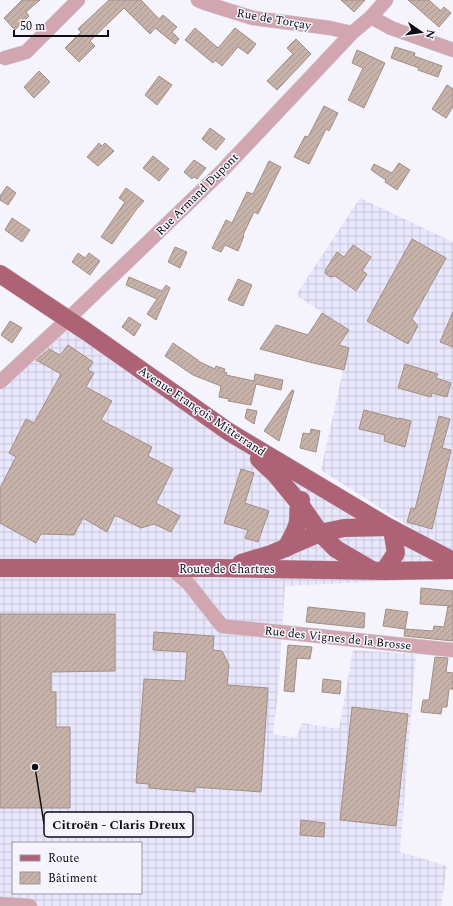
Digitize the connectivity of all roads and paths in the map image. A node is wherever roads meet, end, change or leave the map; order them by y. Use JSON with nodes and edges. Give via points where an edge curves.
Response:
{"nodes":[{"id":1,"x":78,"y":0,"type":"edge"},
{"id":2,"x":198,"y":0,"type":"edge"},
{"id":3,"x":386,"y":0,"type":"edge"},
{"id":4,"x":371,"y":17,"type":"junction"},
{"id":5,"x":352,"y":33,"type":"junction"},
{"id":6,"x":453,"y":50,"type":"edge"},
{"id":7,"x":5,"y":58,"type":"dead end"},
{"id":8,"x":0,"y":274,"type":"edge"},
{"id":9,"x":68,"y":319,"type":"junction"},
{"id":10,"x":0,"y":382,"type":"edge"},
{"id":11,"x":228,"y":432,"type":"junction"},
{"id":12,"x":320,"y":487,"type":"junction"},
{"id":13,"x":299,"y":503,"type":"junction"},
{"id":14,"x":390,"y":528,"type":"junction"},
{"id":15,"x":320,"y":533,"type":"junction"},
{"id":16,"x":286,"y":548,"type":"junction"},
{"id":17,"x":453,"y":561,"type":"edge"},
{"id":18,"x":0,"y":568,"type":"edge"},
{"id":19,"x":217,"y":568,"type":"junction"},
{"id":20,"x":172,"y":569,"type":"junction"},
{"id":21,"x":453,"y":570,"type":"edge"},
{"id":22,"x":379,"y":571,"type":"junction"},
{"id":23,"x":453,"y":650,"type":"edge"},
{"id":24,"x":0,"y":904,"type":"edge"},
{"id":25,"x":30,"y":906,"type":"edge"}],
"edges":[{"from":1,"to":7,"type":"street","via":[[26,52]]},
{"from":2,"to":5,"type":"street","name":"Rue de Torçay","via":[[254,18]]},
{"from":3,"to":4,"type":"street","name":"Rue Armand Dupont"},
{"from":4,"to":5,"type":"street","name":"Rue Armand Dupont"},
{"from":4,"to":6,"type":"street","via":[[391,28]]},
{"from":5,"to":9,"type":"street","name":"Rue Armand Dupont","via":[[221,172]]},
{"from":8,"to":9,"type":"main road","name":"Avenue François Mitterrand"},
{"from":9,"to":10,"type":"street","name":"Rue Armand Dupont"},
{"from":9,"to":11,"type":"main road","name":"Avenue François Mitterrand"},
{"from":11,"to":12,"type":"main road","name":"Avenue François Mitterrand"},
{"from":11,"to":13,"type":"main road","via":[[276,475]]},
{"from":12,"to":13,"type":"main road","via":[[306,492]]},
{"from":12,"to":14,"type":"main road","name":"Avenue François Mitterrand"},
{"from":13,"to":15,"type":"main road"},
{"from":13,"to":16,"type":"main road","via":[[298,521]]},
{"from":14,"to":15,"type":"main road","via":[[344,528]]},
{"from":14,"to":17,"type":"main road","name":"Avenue François Mitterrand"},
{"from":14,"to":22,"type":"main road","via":[[396,553]]},
{"from":15,"to":16,"type":"main road"},
{"from":15,"to":22,"type":"main road","via":[[336,549]]},
{"from":16,"to":19,"type":"main road","via":[[259,558]]},
{"from":18,"to":20,"type":"main road","name":"Route de Chartres"},
{"from":19,"to":20,"type":"main road","name":"Route de Chartres"},
{"from":19,"to":22,"type":"main road","name":"Route de Chartres"},
{"from":20,"to":23,"type":"street","name":"Rue des Vignes de la Brosse","via":[[188,583],[222,626]]},
{"from":21,"to":22,"type":"main road","name":"Route de Chartres"},
{"from":24,"to":25,"type":"street"}]}
